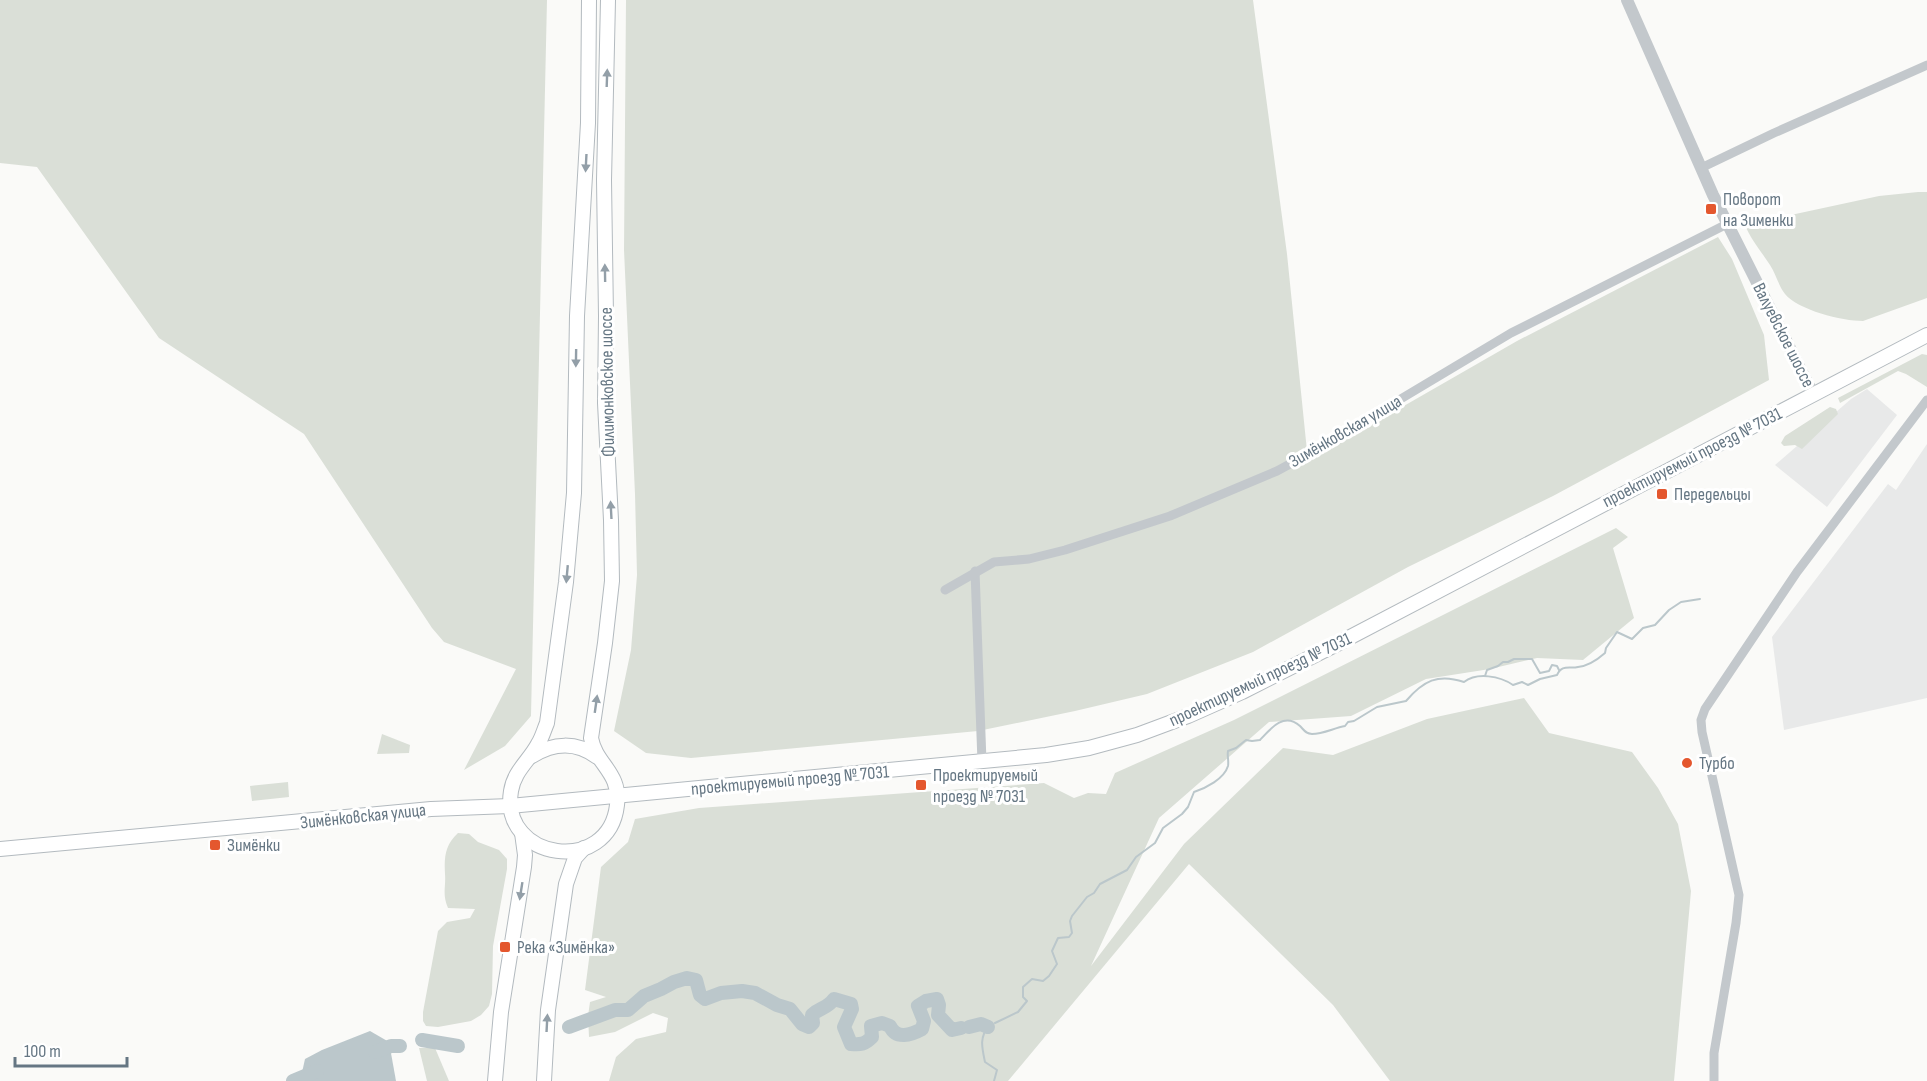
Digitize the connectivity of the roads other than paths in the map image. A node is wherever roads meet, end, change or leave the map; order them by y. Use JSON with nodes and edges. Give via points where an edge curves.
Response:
{"nodes":[{"id":1,"x":589,"y":0,"type":"edge"},
{"id":2,"x":608,"y":0,"type":"edge"},
{"id":3,"x":1627,"y":0,"type":"edge"},
{"id":4,"x":1927,"y":65,"type":"edge"},
{"id":5,"x":1701,"y":168,"type":"junction"},
{"id":6,"x":1727,"y":224,"type":"junction"},
{"id":7,"x":1926,"y":338,"type":"edge"},
{"id":8,"x":1813,"y":394,"type":"junction"},
{"id":9,"x":1927,"y":400,"type":"edge"},
{"id":10,"x":975,"y":571,"type":"junction"},
{"id":11,"x":945,"y":590,"type":"dead end"},
{"id":12,"x":530,"y":757,"type":"junction"},
{"id":13,"x":601,"y":760,"type":"junction"},
{"id":14,"x":982,"y":762,"type":"junction"},
{"id":15,"x":617,"y":795,"type":"junction"},
{"id":16,"x":510,"y":806,"type":"junction"},
{"id":17,"x":522,"y":833,"type":"junction"},
{"id":18,"x":584,"y":848,"type":"junction"},
{"id":19,"x":0,"y":849,"type":"edge"},
{"id":20,"x":495,"y":1081,"type":"edge"},
{"id":21,"x":544,"y":1081,"type":"edge"},
{"id":22,"x":1714,"y":1081,"type":"edge"}],
"edges":[{"from":1,"to":12,"type":"main road","name":"Филимонковское шоссе","one_way":true,"via":[[574,493],[547,723]]},
{"from":13,"to":2,"type":"main road","name":"Филимонковское шоссе","one_way":true,"via":[[591,738],[612,581],[605,403]]},
{"from":3,"to":5,"type":"street","name":"Валуевское шоссе"},
{"from":4,"to":5,"type":"street"},
{"from":5,"to":6,"type":"street","name":"Валуевское шоссе"},
{"from":6,"to":8,"type":"street","name":"Валуевское шоссе"},
{"from":6,"to":10,"type":"street","name":"Зимёнковская улица","via":[[1511,333],[1277,471],[1170,516],[1065,550],[994,562]]},
{"from":7,"to":8,"type":"main road","name":"Валуевское шоссе"},
{"from":8,"to":14,"type":"main road","name":"проектируемый проезд № 7031","via":[[1231,697],[1137,735],[1089,748]]},
{"from":9,"to":22,"type":"street","via":[[1797,572],[1701,720],[1739,895],[1714,1053]]},
{"from":10,"to":11,"type":"street","name":"Зимёнковская улица"},
{"from":10,"to":14,"type":"street"},
{"from":12,"to":13,"type":"main road","via":[[566,745],[581,748]]},
{"from":12,"to":16,"type":"main road","name":"Филимонковское шоссе","via":[[512,783]]},
{"from":13,"to":15,"type":"main road","name":"Филимонковское шоссе","via":[[613,776]]},
{"from":14,"to":15,"type":"main road","name":"проектируемый проезд № 7031"},
{"from":15,"to":16,"type":"main road","name":"проектируемый проезд № 7031"},
{"from":15,"to":18,"type":"main road","via":[[616,810],[607,830]]},
{"from":16,"to":17,"type":"main road"},
{"from":16,"to":19,"type":"main road","name":"Зимёнковская улица","via":[[431,809]]},
{"from":17,"to":18,"type":"main road","via":[[547,850]]},
{"from":17,"to":20,"type":"main road","one_way":true,"via":[[524,867],[501,1012]]},
{"from":21,"to":18,"type":"main road","one_way":true,"via":[[548,1010],[566,884],[575,858]]}]}
